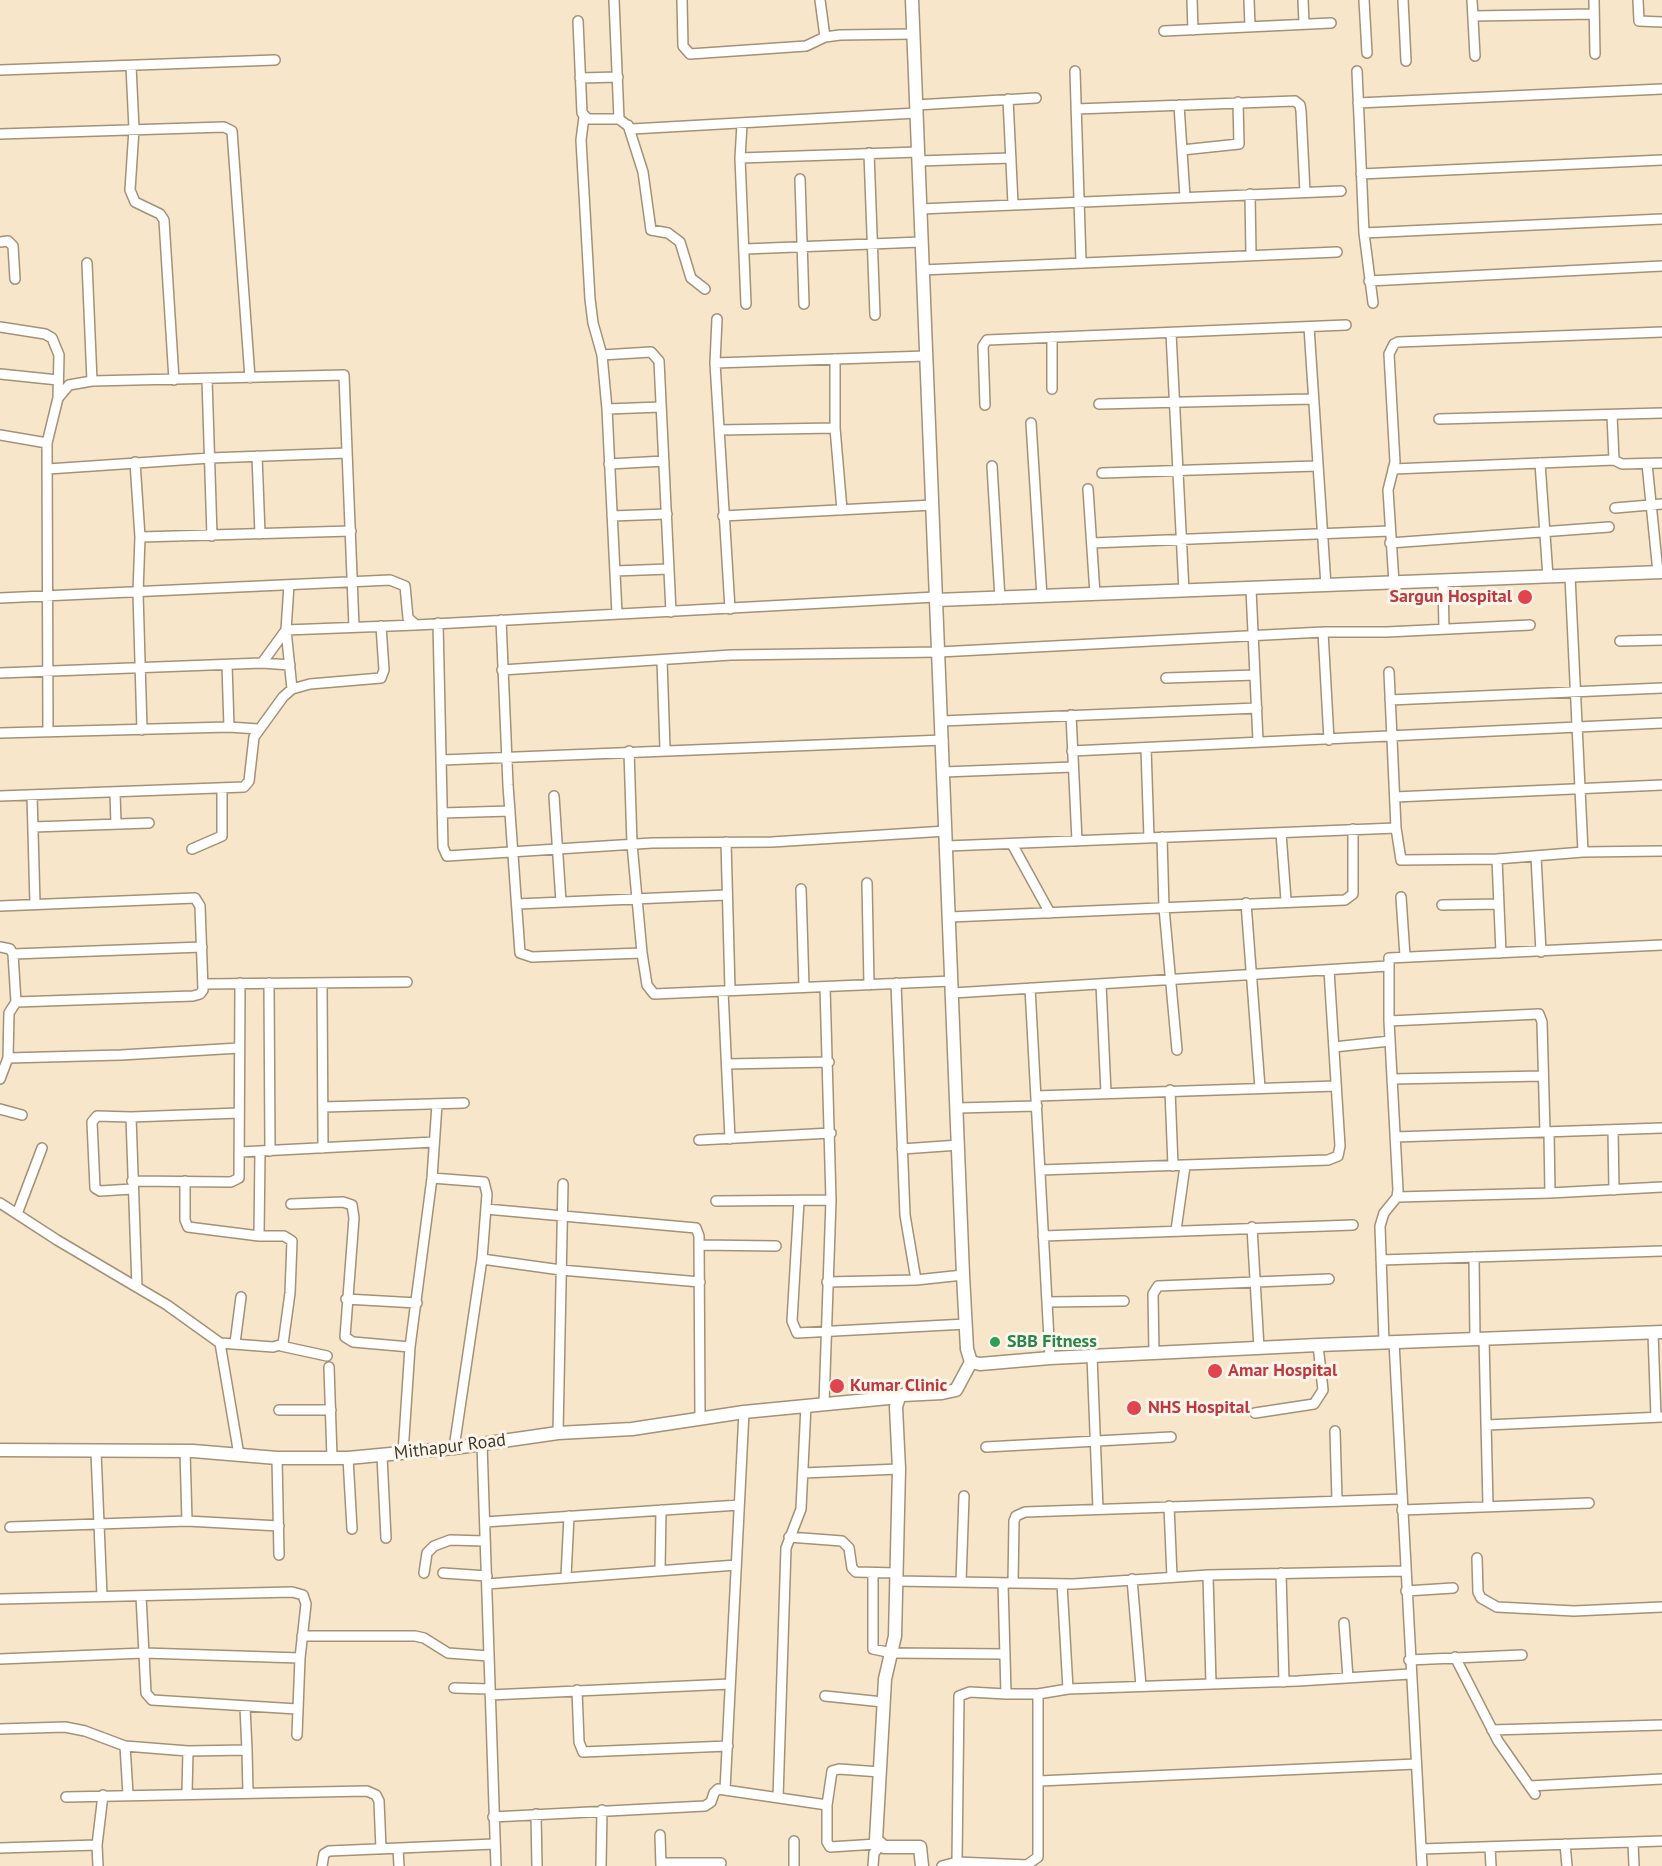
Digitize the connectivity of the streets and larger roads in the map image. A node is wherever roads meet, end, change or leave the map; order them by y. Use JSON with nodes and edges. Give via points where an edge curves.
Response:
{"nodes":[{"id":1,"x":614,"y":0,"type":"edge"},
{"id":2,"x":682,"y":0,"type":"edge"},
{"id":3,"x":693,"y":0,"type":"edge"},
{"id":4,"x":820,"y":0,"type":"edge"},
{"id":5,"x":912,"y":0,"type":"edge"},
{"id":6,"x":1192,"y":0,"type":"edge"},
{"id":7,"x":1249,"y":0,"type":"edge"},
{"id":8,"x":1303,"y":0,"type":"edge"},
{"id":9,"x":1364,"y":0,"type":"edge"},
{"id":10,"x":1403,"y":0,"type":"edge"},
{"id":11,"x":1472,"y":0,"type":"edge"},
{"id":12,"x":1594,"y":0,"type":"edge"},
{"id":13,"x":1638,"y":0,"type":"edge"},
{"id":14,"x":1594,"y":14,"type":"junction"},
{"id":15,"x":1473,"y":16,"type":"junction"},
{"id":16,"x":578,"y":21,"type":"dead end"},
{"id":17,"x":1662,"y":22,"type":"edge"},
{"id":18,"x":1304,"y":23,"type":"junction"},
{"id":19,"x":1330,"y":23,"type":"dead end"},
{"id":20,"x":1250,"y":26,"type":"junction"},
{"id":21,"x":1193,"y":30,"type":"junction"},
{"id":22,"x":1164,"y":31,"type":"dead end"},
{"id":23,"x":914,"y":34,"type":"junction"},
{"id":24,"x":825,"y":37,"type":"junction"},
{"id":25,"x":1367,"y":53,"type":"dead end"},
{"id":26,"x":1595,"y":54,"type":"dead end"},
{"id":27,"x":1474,"y":56,"type":"dead end"},
{"id":28,"x":275,"y":60,"type":"dead end"},
{"id":29,"x":1406,"y":61,"type":"dead end"},
{"id":30,"x":131,"y":66,"type":"junction"},
{"id":31,"x":0,"y":70,"type":"edge"},
{"id":32,"x":1075,"y":71,"type":"dead end"},
{"id":33,"x":1357,"y":71,"type":"dead end"},
{"id":34,"x":618,"y":77,"type":"junction"},
{"id":35,"x":580,"y":78,"type":"junction"},
{"id":36,"x":1662,"y":89,"type":"edge"},
{"id":37,"x":1036,"y":98,"type":"dead end"},
{"id":38,"x":1008,"y":99,"type":"junction"},
{"id":39,"x":1238,"y":102,"type":"junction"},
{"id":40,"x":1358,"y":103,"type":"junction"},
{"id":41,"x":1179,"y":105,"type":"junction"},
{"id":42,"x":916,"y":109,"type":"junction"},
{"id":43,"x":1076,"y":109,"type":"junction"},
{"id":44,"x":584,"y":117,"type":"junction"},
{"id":45,"x":619,"y":119,"type":"junction"},
{"id":46,"x":742,"y":124,"type":"junction"},
{"id":47,"x":628,"y":125,"type":"junction"},
{"id":48,"x":134,"y":129,"type":"junction"},
{"id":49,"x":0,"y":134,"type":"edge"},
{"id":50,"x":1182,"y":150,"type":"junction"},
{"id":51,"x":869,"y":153,"type":"junction"},
{"id":52,"x":918,"y":156,"type":"junction"},
{"id":53,"x":740,"y":158,"type":"junction"},
{"id":54,"x":1011,"y":158,"type":"junction"},
{"id":55,"x":1662,"y":160,"type":"edge"},
{"id":56,"x":1361,"y":174,"type":"junction"},
{"id":57,"x":800,"y":179,"type":"dead end"},
{"id":58,"x":1341,"y":191,"type":"dead end"},
{"id":59,"x":1305,"y":192,"type":"junction"},
{"id":60,"x":1250,"y":194,"type":"junction"},
{"id":61,"x":1185,"y":197,"type":"junction"},
{"id":62,"x":1079,"y":201,"type":"junction"},
{"id":63,"x":1013,"y":204,"type":"junction"},
{"id":64,"x":920,"y":209,"type":"junction"},
{"id":65,"x":1662,"y":219,"type":"edge"},
{"id":66,"x":1364,"y":233,"type":"junction"},
{"id":67,"x":0,"y":242,"type":"edge"},
{"id":68,"x":921,"y":242,"type":"junction"},
{"id":69,"x":873,"y":244,"type":"junction"},
{"id":70,"x":803,"y":247,"type":"junction"},
{"id":71,"x":745,"y":249,"type":"junction"},
{"id":72,"x":1337,"y":252,"type":"dead end"},
{"id":73,"x":1251,"y":255,"type":"junction"},
{"id":74,"x":1081,"y":261,"type":"junction"},
{"id":75,"x":87,"y":262,"type":"dead end"},
{"id":76,"x":1662,"y":266,"type":"edge"},
{"id":77,"x":922,"y":270,"type":"junction"},
{"id":78,"x":15,"y":279,"type":"dead end"},
{"id":79,"x":1369,"y":281,"type":"junction"},
{"id":80,"x":705,"y":289,"type":"dead end"},
{"id":81,"x":1373,"y":303,"type":"dead end"},
{"id":82,"x":746,"y":304,"type":"dead end"},
{"id":83,"x":804,"y":304,"type":"dead end"},
{"id":84,"x":875,"y":315,"type":"dead end"},
{"id":85,"x":717,"y":319,"type":"dead end"},
{"id":86,"x":1346,"y":325,"type":"dead end"},
{"id":87,"x":0,"y":327,"type":"edge"},
{"id":88,"x":1309,"y":327,"type":"junction"},
{"id":89,"x":1662,"y":332,"type":"edge"},
{"id":90,"x":1171,"y":333,"type":"junction"},
{"id":91,"x":1052,"y":337,"type":"junction"},
{"id":92,"x":602,"y":355,"type":"junction"},
{"id":93,"x":926,"y":356,"type":"junction"},
{"id":94,"x":835,"y":359,"type":"junction"},
{"id":95,"x":716,"y":363,"type":"junction"},
{"id":96,"x":0,"y":374,"type":"edge"},
{"id":97,"x":250,"y":378,"type":"junction"},
{"id":98,"x":207,"y":379,"type":"junction"},
{"id":99,"x":58,"y":380,"type":"junction"},
{"id":100,"x":92,"y":381,"type":"junction"},
{"id":101,"x":174,"y":381,"type":"junction"},
{"id":102,"x":1052,"y":389,"type":"dead end"},
{"id":103,"x":58,"y":398,"type":"junction"},
{"id":104,"x":1312,"y":399,"type":"junction"},
{"id":105,"x":1174,"y":403,"type":"junction"},
{"id":106,"x":1099,"y":404,"type":"dead end"},
{"id":107,"x":985,"y":405,"type":"dead end"},
{"id":108,"x":662,"y":407,"type":"junction"},
{"id":109,"x":607,"y":409,"type":"junction"},
{"id":110,"x":1662,"y":413,"type":"edge"},
{"id":111,"x":1612,"y":415,"type":"junction"},
{"id":112,"x":1439,"y":419,"type":"dead end"},
{"id":113,"x":1030,"y":423,"type":"dead end"},
{"id":114,"x":836,"y":428,"type":"junction"},
{"id":115,"x":719,"y":430,"type":"junction"},
{"id":116,"x":0,"y":435,"type":"edge"},
{"id":117,"x":47,"y":443,"type":"junction"},
{"id":118,"x":347,"y":453,"type":"junction"},
{"id":119,"x":256,"y":456,"type":"junction"},
{"id":120,"x":210,"y":458,"type":"junction"},
{"id":121,"x":1614,"y":460,"type":"junction"},
{"id":122,"x":664,"y":461,"type":"junction"},
{"id":123,"x":135,"y":462,"type":"junction"},
{"id":124,"x":1540,"y":463,"type":"junction"},
{"id":125,"x":1662,"y":463,"type":"edge"},
{"id":126,"x":609,"y":464,"type":"junction"},
{"id":127,"x":1647,"y":464,"type":"junction"},
{"id":128,"x":992,"y":466,"type":"dead end"},
{"id":129,"x":1316,"y":466,"type":"junction"},
{"id":130,"x":48,"y":469,"type":"junction"},
{"id":131,"x":1393,"y":469,"type":"junction"},
{"id":132,"x":1178,"y":472,"type":"junction"},
{"id":133,"x":1102,"y":473,"type":"dead end"},
{"id":134,"x":1088,"y":489,"type":"dead end"},
{"id":135,"x":1657,"y":504,"type":"edge"},
{"id":136,"x":933,"y":505,"type":"junction"},
{"id":137,"x":1615,"y":508,"type":"dead end"},
{"id":138,"x":842,"y":510,"type":"junction"},
{"id":139,"x":667,"y":514,"type":"junction"},
{"id":140,"x":612,"y":516,"type":"junction"},
{"id":141,"x":723,"y":516,"type":"junction"},
{"id":142,"x":1609,"y":527,"type":"dead end"},
{"id":143,"x":351,"y":531,"type":"junction"},
{"id":144,"x":1390,"y":531,"type":"junction"},
{"id":145,"x":1545,"y":532,"type":"junction"},
{"id":146,"x":260,"y":534,"type":"junction"},
{"id":147,"x":212,"y":536,"type":"junction"},
{"id":148,"x":1322,"y":536,"type":"junction"},
{"id":149,"x":140,"y":537,"type":"junction"},
{"id":150,"x":1181,"y":541,"type":"junction"},
{"id":151,"x":1092,"y":543,"type":"junction"},
{"id":152,"x":1390,"y":543,"type":"junction"},
{"id":153,"x":669,"y":569,"type":"junction"},
{"id":154,"x":615,"y":571,"type":"junction"},
{"id":155,"x":1660,"y":572,"type":"edge"},
{"id":156,"x":1570,"y":576,"type":"junction"},
{"id":157,"x":1548,"y":577,"type":"junction"},
{"id":158,"x":1443,"y":580,"type":"junction"},
{"id":159,"x":353,"y":581,"type":"junction"},
{"id":160,"x":1394,"y":583,"type":"junction"},
{"id":161,"x":289,"y":585,"type":"junction"},
{"id":162,"x":1326,"y":586,"type":"junction"},
{"id":163,"x":1251,"y":589,"type":"junction"},
{"id":164,"x":1184,"y":591,"type":"junction"},
{"id":165,"x":138,"y":592,"type":"junction"},
{"id":166,"x":1095,"y":594,"type":"junction"},
{"id":167,"x":45,"y":597,"type":"junction"},
{"id":168,"x":1042,"y":597,"type":"junction"},
{"id":169,"x":0,"y":598,"type":"edge"},
{"id":170,"x":936,"y":599,"type":"junction"},
{"id":171,"x":1000,"y":599,"type":"junction"},
{"id":172,"x":730,"y":609,"type":"junction"},
{"id":173,"x":671,"y":612,"type":"junction"},
{"id":174,"x":617,"y":614,"type":"junction"},
{"id":175,"x":501,"y":620,"type":"junction"},
{"id":176,"x":438,"y":623,"type":"junction"},
{"id":177,"x":416,"y":625,"type":"junction"},
{"id":178,"x":1530,"y":625,"type":"dead end"},
{"id":179,"x":381,"y":626,"type":"junction"},
{"id":180,"x":354,"y":627,"type":"junction"},
{"id":181,"x":1444,"y":629,"type":"junction"},
{"id":182,"x":286,"y":630,"type":"junction"},
{"id":183,"x":1323,"y":632,"type":"junction"},
{"id":184,"x":1254,"y":636,"type":"junction"},
{"id":185,"x":1662,"y":640,"type":"edge"},
{"id":186,"x":1620,"y":641,"type":"dead end"},
{"id":187,"x":939,"y":652,"type":"junction"},
{"id":188,"x":662,"y":660,"type":"junction"},
{"id":189,"x":262,"y":663,"type":"junction"},
{"id":190,"x":227,"y":665,"type":"junction"},
{"id":191,"x":290,"y":665,"type":"junction"},
{"id":192,"x":142,"y":669,"type":"junction"},
{"id":193,"x":502,"y":670,"type":"junction"},
{"id":194,"x":48,"y":672,"type":"junction"},
{"id":195,"x":1389,"y":672,"type":"dead end"},
{"id":196,"x":0,"y":673,"type":"edge"},
{"id":197,"x":1255,"y":675,"type":"junction"},
{"id":198,"x":1166,"y":678,"type":"dead end"},
{"id":199,"x":1662,"y":688,"type":"edge"},
{"id":200,"x":292,"y":689,"type":"junction"},
{"id":201,"x":1576,"y":693,"type":"junction"},
{"id":202,"x":1390,"y":700,"type":"junction"},
{"id":203,"x":1257,"y":708,"type":"junction"},
{"id":204,"x":1071,"y":715,"type":"junction"},
{"id":205,"x":942,"y":721,"type":"junction"},
{"id":206,"x":1662,"y":723,"type":"edge"},
{"id":207,"x":230,"y":727,"type":"junction"},
{"id":208,"x":1577,"y":728,"type":"junction"},
{"id":209,"x":258,"y":729,"type":"junction"},
{"id":210,"x":142,"y":730,"type":"junction"},
{"id":211,"x":48,"y":731,"type":"junction"},
{"id":212,"x":0,"y":733,"type":"edge"},
{"id":213,"x":1392,"y":738,"type":"junction"},
{"id":214,"x":942,"y":740,"type":"junction"},
{"id":215,"x":1329,"y":740,"type":"junction"},
{"id":216,"x":1258,"y":741,"type":"junction"},
{"id":217,"x":1146,"y":748,"type":"junction"},
{"id":218,"x":665,"y":749,"type":"junction"},
{"id":219,"x":629,"y":751,"type":"junction"},
{"id":220,"x":1072,"y":751,"type":"junction"},
{"id":221,"x":507,"y":756,"type":"junction"},
{"id":222,"x":442,"y":760,"type":"junction"},
{"id":223,"x":1073,"y":767,"type":"junction"},
{"id":224,"x":944,"y":772,"type":"junction"},
{"id":225,"x":1662,"y":785,"type":"edge"},
{"id":226,"x":222,"y":789,"type":"junction"},
{"id":227,"x":1580,"y":789,"type":"junction"},
{"id":228,"x":115,"y":793,"type":"junction"},
{"id":229,"x":32,"y":795,"type":"junction"},
{"id":230,"x":0,"y":796,"type":"edge"},
{"id":231,"x":554,"y":796,"type":"dead end"},
{"id":232,"x":1395,"y":797,"type":"junction"},
{"id":233,"x":510,"y":812,"type":"junction"},
{"id":234,"x":442,"y":813,"type":"junction"},
{"id":235,"x":116,"y":824,"type":"junction"},
{"id":236,"x":149,"y":824,"type":"dead end"},
{"id":237,"x":33,"y":827,"type":"junction"},
{"id":238,"x":1396,"y":828,"type":"junction"},
{"id":239,"x":1353,"y":830,"type":"junction"},
{"id":240,"x":946,"y":831,"type":"junction"},
{"id":241,"x":1281,"y":832,"type":"junction"},
{"id":242,"x":1162,"y":837,"type":"junction"},
{"id":243,"x":1149,"y":838,"type":"junction"},
{"id":244,"x":1077,"y":841,"type":"junction"},
{"id":245,"x":726,"y":842,"type":"junction"},
{"id":246,"x":632,"y":844,"type":"junction"},
{"id":247,"x":1012,"y":844,"type":"junction"},
{"id":248,"x":947,"y":846,"type":"junction"},
{"id":249,"x":192,"y":849,"type":"dead end"},
{"id":250,"x":557,"y":849,"type":"junction"},
{"id":251,"x":1662,"y":851,"type":"edge"},
{"id":252,"x":513,"y":852,"type":"junction"},
{"id":253,"x":1583,"y":852,"type":"junction"},
{"id":254,"x":1536,"y":857,"type":"junction"},
{"id":255,"x":1497,"y":859,"type":"junction"},
{"id":256,"x":867,"y":883,"type":"dead end"},
{"id":257,"x":801,"y":890,"type":"dead end"},
{"id":258,"x":0,"y":893,"type":"edge"},
{"id":259,"x":727,"y":895,"type":"junction"},
{"id":260,"x":1401,"y":897,"type":"dead end"},
{"id":261,"x":638,"y":899,"type":"junction"},
{"id":262,"x":1286,"y":900,"type":"junction"},
{"id":263,"x":561,"y":902,"type":"junction"},
{"id":264,"x":1246,"y":903,"type":"junction"},
{"id":265,"x":35,"y":904,"type":"junction"},
{"id":266,"x":517,"y":904,"type":"junction"},
{"id":267,"x":1499,"y":904,"type":"junction"},
{"id":268,"x":0,"y":906,"type":"edge"},
{"id":269,"x":1442,"y":906,"type":"dead end"},
{"id":270,"x":1164,"y":908,"type":"junction"},
{"id":271,"x":1050,"y":913,"type":"junction"},
{"id":272,"x":950,"y":917,"type":"junction"},
{"id":273,"x":1662,"y":945,"type":"edge"},
{"id":274,"x":0,"y":947,"type":"edge"},
{"id":275,"x":202,"y":947,"type":"junction"},
{"id":276,"x":1541,"y":952,"type":"junction"},
{"id":277,"x":642,"y":953,"type":"junction"},
{"id":278,"x":1501,"y":953,"type":"junction"},
{"id":279,"x":13,"y":954,"type":"junction"},
{"id":280,"x":1405,"y":956,"type":"junction"},
{"id":281,"x":1388,"y":966,"type":"junction"},
{"id":282,"x":1329,"y":970,"type":"junction"},
{"id":283,"x":1251,"y":975,"type":"junction"},
{"id":284,"x":1171,"y":980,"type":"junction"},
{"id":285,"x":407,"y":982,"type":"dead end"},
{"id":286,"x":240,"y":983,"type":"junction"},
{"id":287,"x":269,"y":983,"type":"junction"},
{"id":288,"x":896,"y":983,"type":"junction"},
{"id":289,"x":203,"y":984,"type":"junction"},
{"id":290,"x":322,"y":984,"type":"junction"},
{"id":291,"x":1101,"y":984,"type":"junction"},
{"id":292,"x":869,"y":985,"type":"junction"},
{"id":293,"x":804,"y":987,"type":"junction"},
{"id":294,"x":825,"y":987,"type":"junction"},
{"id":295,"x":953,"y":987,"type":"junction"},
{"id":296,"x":1030,"y":988,"type":"junction"},
{"id":297,"x":727,"y":990,"type":"junction"},
{"id":298,"x":16,"y":1002,"type":"junction"},
{"id":299,"x":1389,"y":1021,"type":"junction"},
{"id":300,"x":1390,"y":1041,"type":"junction"},
{"id":301,"x":239,"y":1047,"type":"junction"},
{"id":302,"x":1334,"y":1047,"type":"junction"},
{"id":303,"x":1177,"y":1050,"type":"dead end"},
{"id":304,"x":8,"y":1058,"type":"junction"},
{"id":305,"x":829,"y":1062,"type":"junction"},
{"id":306,"x":727,"y":1064,"type":"junction"},
{"id":307,"x":1543,"y":1076,"type":"junction"},
{"id":308,"x":0,"y":1079,"type":"edge"},
{"id":309,"x":1392,"y":1079,"type":"junction"},
{"id":310,"x":1336,"y":1086,"type":"junction"},
{"id":311,"x":1260,"y":1088,"type":"junction"},
{"id":312,"x":1170,"y":1090,"type":"junction"},
{"id":313,"x":1106,"y":1093,"type":"junction"},
{"id":314,"x":1036,"y":1101,"type":"junction"},
{"id":315,"x":464,"y":1103,"type":"dead end"},
{"id":316,"x":437,"y":1104,"type":"junction"},
{"id":317,"x":323,"y":1107,"type":"junction"},
{"id":318,"x":957,"y":1108,"type":"junction"},
{"id":319,"x":0,"y":1109,"type":"edge"},
{"id":320,"x":239,"y":1113,"type":"junction"},
{"id":321,"x":22,"y":1115,"type":"dead end"},
{"id":322,"x":131,"y":1117,"type":"junction"},
{"id":323,"x":1662,"y":1128,"type":"edge"},
{"id":324,"x":1613,"y":1130,"type":"junction"},
{"id":325,"x":1547,"y":1132,"type":"junction"},
{"id":326,"x":831,"y":1133,"type":"junction"},
{"id":327,"x":1395,"y":1137,"type":"junction"},
{"id":328,"x":730,"y":1139,"type":"junction"},
{"id":329,"x":699,"y":1140,"type":"dead end"},
{"id":330,"x":434,"y":1142,"type":"junction"},
{"id":331,"x":959,"y":1145,"type":"junction"},
{"id":332,"x":42,"y":1148,"type":"dead end"},
{"id":333,"x":323,"y":1148,"type":"junction"},
{"id":334,"x":902,"y":1149,"type":"junction"},
{"id":335,"x":265,"y":1151,"type":"junction"},
{"id":336,"x":240,"y":1152,"type":"junction"},
{"id":337,"x":1173,"y":1166,"type":"junction"},
{"id":338,"x":1185,"y":1166,"type":"junction"},
{"id":339,"x":1040,"y":1170,"type":"junction"},
{"id":340,"x":432,"y":1178,"type":"junction"},
{"id":341,"x":185,"y":1181,"type":"junction"},
{"id":342,"x":563,"y":1184,"type":"dead end"},
{"id":343,"x":132,"y":1185,"type":"junction"},
{"id":344,"x":1662,"y":1187,"type":"edge"},
{"id":345,"x":1614,"y":1190,"type":"junction"},
{"id":346,"x":1550,"y":1193,"type":"junction"},
{"id":347,"x":1397,"y":1197,"type":"junction"},
{"id":348,"x":831,"y":1200,"type":"junction"},
{"id":349,"x":799,"y":1201,"type":"junction"},
{"id":350,"x":717,"y":1202,"type":"dead end"},
{"id":351,"x":0,"y":1203,"type":"edge"},
{"id":352,"x":291,"y":1204,"type":"dead end"},
{"id":353,"x":486,"y":1209,"type":"junction"},
{"id":354,"x":17,"y":1214,"type":"junction"},
{"id":355,"x":563,"y":1217,"type":"junction"},
{"id":356,"x":1353,"y":1224,"type":"dead end"},
{"id":357,"x":1252,"y":1227,"type":"junction"},
{"id":358,"x":1176,"y":1230,"type":"junction"},
{"id":359,"x":259,"y":1236,"type":"junction"},
{"id":360,"x":1043,"y":1236,"type":"junction"},
{"id":361,"x":699,"y":1245,"type":"junction"},
{"id":362,"x":776,"y":1246,"type":"dead end"},
{"id":363,"x":1662,"y":1251,"type":"edge"},
{"id":364,"x":1474,"y":1257,"type":"junction"},
{"id":365,"x":482,"y":1259,"type":"junction"},
{"id":366,"x":1381,"y":1260,"type":"junction"},
{"id":367,"x":561,"y":1270,"type":"junction"},
{"id":368,"x":963,"y":1275,"type":"junction"},
{"id":369,"x":1329,"y":1279,"type":"dead end"},
{"id":370,"x":916,"y":1280,"type":"junction"},
{"id":371,"x":700,"y":1282,"type":"junction"},
{"id":372,"x":827,"y":1282,"type":"junction"},
{"id":373,"x":1255,"y":1282,"type":"junction"},
{"id":374,"x":137,"y":1287,"type":"junction"},
{"id":375,"x":241,"y":1297,"type":"dead end"},
{"id":376,"x":346,"y":1299,"type":"junction"},
{"id":377,"x":1124,"y":1301,"type":"dead end"},
{"id":378,"x":1047,"y":1302,"type":"junction"},
{"id":379,"x":417,"y":1303,"type":"junction"},
{"id":380,"x":966,"y":1324,"type":"junction"},
{"id":381,"x":826,"y":1330,"type":"junction"},
{"id":382,"x":1658,"y":1333,"type":"edge"},
{"id":383,"x":1480,"y":1339,"type":"junction"},
{"id":384,"x":1389,"y":1342,"type":"junction"},
{"id":385,"x":220,"y":1343,"type":"junction"},
{"id":386,"x":235,"y":1343,"type":"junction"},
{"id":387,"x":1318,"y":1345,"type":"junction"},
{"id":388,"x":281,"y":1346,"type":"junction"},
{"id":389,"x":410,"y":1347,"type":"junction"},
{"id":390,"x":1259,"y":1348,"type":"junction"},
{"id":391,"x":1154,"y":1353,"type":"junction"},
{"id":392,"x":327,"y":1356,"type":"dead end"},
{"id":393,"x":1092,"y":1356,"type":"junction"},
{"id":394,"x":1050,"y":1358,"type":"junction"},
{"id":395,"x":971,"y":1362,"type":"junction"},
{"id":396,"x":329,"y":1367,"type":"dead end"},
{"id":397,"x":899,"y":1397,"type":"junction"},
{"id":398,"x":824,"y":1404,"type":"junction"},
{"id":399,"x":806,"y":1406,"type":"junction"},
{"id":400,"x":279,"y":1410,"type":"dead end"},
{"id":401,"x":331,"y":1410,"type":"junction"},
{"id":402,"x":744,"y":1412,"type":"junction"},
{"id":403,"x":1256,"y":1413,"type":"dead end"},
{"id":404,"x":1659,"y":1417,"type":"edge"},
{"id":405,"x":700,"y":1419,"type":"junction"},
{"id":406,"x":1487,"y":1425,"type":"junction"},
{"id":407,"x":1335,"y":1431,"type":"dead end"},
{"id":408,"x":558,"y":1433,"type":"junction"},
{"id":409,"x":1171,"y":1437,"type":"dead end"},
{"id":410,"x":1095,"y":1439,"type":"junction"},
{"id":411,"x":482,"y":1444,"type":"junction"},
{"id":412,"x":986,"y":1447,"type":"dead end"},
{"id":413,"x":454,"y":1448,"type":"junction"},
{"id":414,"x":0,"y":1450,"type":"edge"},
{"id":415,"x":185,"y":1451,"type":"junction"},
{"id":416,"x":96,"y":1452,"type":"junction"},
{"id":417,"x":403,"y":1454,"type":"junction"},
{"id":418,"x":239,"y":1455,"type":"junction"},
{"id":419,"x":382,"y":1456,"type":"junction"},
{"id":420,"x":277,"y":1458,"type":"junction"},
{"id":421,"x":332,"y":1458,"type":"junction"},
{"id":422,"x":348,"y":1458,"type":"junction"},
{"id":423,"x":899,"y":1469,"type":"junction"},
{"id":424,"x":803,"y":1473,"type":"junction"},
{"id":425,"x":964,"y":1496,"type":"dead end"},
{"id":426,"x":1402,"y":1499,"type":"junction"},
{"id":427,"x":1337,"y":1500,"type":"junction"},
{"id":428,"x":1589,"y":1503,"type":"dead end"},
{"id":429,"x":739,"y":1505,"type":"junction"},
{"id":430,"x":1488,"y":1505,"type":"junction"},
{"id":431,"x":1169,"y":1506,"type":"junction"},
{"id":432,"x":1098,"y":1509,"type":"junction"},
{"id":433,"x":661,"y":1510,"type":"junction"},
{"id":434,"x":1402,"y":1510,"type":"junction"},
{"id":435,"x":569,"y":1515,"type":"junction"},
{"id":436,"x":187,"y":1521,"type":"junction"},
{"id":437,"x":100,"y":1522,"type":"junction"},
{"id":438,"x":485,"y":1522,"type":"junction"},
{"id":439,"x":279,"y":1526,"type":"junction"},
{"id":440,"x":10,"y":1527,"type":"dead end"},
{"id":441,"x":352,"y":1529,"type":"dead end"},
{"id":442,"x":789,"y":1537,"type":"junction"},
{"id":443,"x":386,"y":1538,"type":"dead end"},
{"id":444,"x":485,"y":1541,"type":"junction"},
{"id":445,"x":279,"y":1555,"type":"dead end"},
{"id":446,"x":1477,"y":1558,"type":"dead end"},
{"id":447,"x":736,"y":1565,"type":"junction"},
{"id":448,"x":660,"y":1570,"type":"junction"},
{"id":449,"x":1405,"y":1571,"type":"junction"},
{"id":450,"x":424,"y":1573,"type":"dead end"},
{"id":451,"x":443,"y":1573,"type":"dead end"},
{"id":452,"x":873,"y":1573,"type":"junction"},
{"id":453,"x":1281,"y":1573,"type":"junction"},
{"id":454,"x":1208,"y":1575,"type":"junction"},
{"id":455,"x":566,"y":1576,"type":"junction"},
{"id":456,"x":897,"y":1577,"type":"junction"},
{"id":457,"x":1172,"y":1577,"type":"junction"},
{"id":458,"x":1132,"y":1579,"type":"junction"},
{"id":459,"x":487,"y":1580,"type":"junction"},
{"id":460,"x":961,"y":1582,"type":"junction"},
{"id":461,"x":1008,"y":1583,"type":"junction"},
{"id":462,"x":1062,"y":1584,"type":"junction"},
{"id":463,"x":1453,"y":1588,"type":"dead end"},
{"id":464,"x":1406,"y":1591,"type":"junction"},
{"id":465,"x":102,"y":1596,"type":"junction"},
{"id":466,"x":141,"y":1596,"type":"junction"},
{"id":467,"x":0,"y":1599,"type":"edge"},
{"id":468,"x":1662,"y":1607,"type":"edge"},
{"id":469,"x":1344,"y":1623,"type":"dead end"},
{"id":470,"x":302,"y":1636,"type":"junction"},
{"id":471,"x":144,"y":1653,"type":"junction"},
{"id":472,"x":892,"y":1653,"type":"junction"},
{"id":473,"x":1005,"y":1654,"type":"junction"},
{"id":474,"x":1522,"y":1655,"type":"dead end"},
{"id":475,"x":489,"y":1656,"type":"junction"},
{"id":476,"x":1455,"y":1657,"type":"junction"},
{"id":477,"x":300,"y":1658,"type":"junction"},
{"id":478,"x":0,"y":1659,"type":"edge"},
{"id":479,"x":1409,"y":1660,"type":"junction"},
{"id":480,"x":1410,"y":1674,"type":"junction"},
{"id":481,"x":1348,"y":1678,"type":"junction"},
{"id":482,"x":1284,"y":1682,"type":"junction"},
{"id":483,"x":730,"y":1684,"type":"junction"},
{"id":484,"x":1211,"y":1684,"type":"junction"},
{"id":485,"x":1141,"y":1686,"type":"junction"},
{"id":486,"x":454,"y":1688,"type":"dead end"},
{"id":487,"x":1068,"y":1689,"type":"junction"},
{"id":488,"x":577,"y":1690,"type":"junction"},
{"id":489,"x":490,"y":1692,"type":"junction"},
{"id":490,"x":1006,"y":1694,"type":"junction"},
{"id":491,"x":1038,"y":1694,"type":"junction"},
{"id":492,"x":825,"y":1696,"type":"dead end"},
{"id":493,"x":883,"y":1702,"type":"junction"},
{"id":494,"x":245,"y":1707,"type":"junction"},
{"id":495,"x":297,"y":1709,"type":"junction"},
{"id":496,"x":1662,"y":1725,"type":"edge"},
{"id":497,"x":0,"y":1729,"type":"edge"},
{"id":498,"x":1492,"y":1730,"type":"junction"},
{"id":499,"x":297,"y":1735,"type":"dead end"},
{"id":500,"x":125,"y":1746,"type":"junction"},
{"id":501,"x":728,"y":1746,"type":"junction"},
{"id":502,"x":247,"y":1750,"type":"junction"},
{"id":503,"x":188,"y":1751,"type":"junction"},
{"id":504,"x":1416,"y":1764,"type":"junction"},
{"id":505,"x":880,"y":1772,"type":"junction"},
{"id":506,"x":1662,"y":1779,"type":"edge"},
{"id":507,"x":1039,"y":1781,"type":"junction"},
{"id":508,"x":725,"y":1790,"type":"junction"},
{"id":509,"x":187,"y":1793,"type":"junction"},
{"id":510,"x":248,"y":1793,"type":"junction"},
{"id":511,"x":128,"y":1794,"type":"junction"},
{"id":512,"x":103,"y":1795,"type":"junction"},
{"id":513,"x":66,"y":1797,"type":"dead end"},
{"id":514,"x":778,"y":1798,"type":"junction"},
{"id":515,"x":826,"y":1805,"type":"junction"},
{"id":516,"x":602,"y":1810,"type":"junction"},
{"id":517,"x":536,"y":1814,"type":"junction"},
{"id":518,"x":493,"y":1817,"type":"junction"},
{"id":519,"x":660,"y":1834,"type":"dead end"},
{"id":520,"x":794,"y":1841,"type":"dead end"},
{"id":521,"x":1662,"y":1841,"type":"edge"},
{"id":522,"x":1633,"y":1842,"type":"junction"},
{"id":523,"x":494,"y":1844,"type":"junction"},
{"id":524,"x":1565,"y":1844,"type":"junction"},
{"id":525,"x":97,"y":1845,"type":"junction"},
{"id":526,"x":878,"y":1845,"type":"junction"},
{"id":527,"x":1490,"y":1847,"type":"junction"},
{"id":528,"x":0,"y":1848,"type":"edge"},
{"id":529,"x":381,"y":1849,"type":"junction"},
{"id":530,"x":398,"y":1849,"type":"junction"},
{"id":531,"x":1421,"y":1849,"type":"junction"},
{"id":532,"x":957,"y":1862,"type":"junction"},
{"id":533,"x":721,"y":1863,"type":"dead end"},
{"id":534,"x":698,"y":1864,"type":"edge"},
{"id":535,"x":661,"y":1865,"type":"edge"},
{"id":536,"x":98,"y":1866,"type":"edge"},
{"id":537,"x":322,"y":1866,"type":"edge"},
{"id":538,"x":399,"y":1866,"type":"edge"},
{"id":539,"x":496,"y":1866,"type":"edge"},
{"id":540,"x":537,"y":1866,"type":"edge"},
{"id":541,"x":601,"y":1866,"type":"edge"},
{"id":542,"x":794,"y":1866,"type":"edge"},
{"id":543,"x":873,"y":1866,"type":"edge"},
{"id":544,"x":922,"y":1866,"type":"edge"},
{"id":545,"x":942,"y":1866,"type":"edge"},
{"id":546,"x":1007,"y":1866,"type":"edge"},
{"id":547,"x":1422,"y":1866,"type":"edge"},
{"id":548,"x":1491,"y":1866,"type":"edge"},
{"id":549,"x":1567,"y":1866,"type":"edge"},
{"id":550,"x":1634,"y":1866,"type":"edge"}],
"edges":[{"from":1,"to":34,"type":"street"},
{"from":2,"to":3,"type":"street"},
{"from":2,"to":24,"type":"street","via":[[683,46],[690,54],[806,46]]},
{"from":4,"to":24,"type":"street"},
{"from":5,"to":23,"type":"street"},
{"from":6,"to":21,"type":"street"},
{"from":7,"to":20,"type":"street"},
{"from":8,"to":18,"type":"street"},
{"from":9,"to":25,"type":"street"},
{"from":10,"to":29,"type":"street"},
{"from":11,"to":15,"type":"street"},
{"from":12,"to":14,"type":"street"},
{"from":13,"to":17,"type":"street","via":[[1640,21]]},
{"from":14,"to":15,"type":"street"},
{"from":14,"to":26,"type":"street"},
{"from":15,"to":27,"type":"street"},
{"from":16,"to":35,"type":"street"},
{"from":18,"to":19,"type":"street"},
{"from":18,"to":20,"type":"street"},
{"from":20,"to":21,"type":"street"},
{"from":21,"to":22,"type":"street"},
{"from":23,"to":24,"type":"street"},
{"from":23,"to":42,"type":"street"},
{"from":28,"to":30,"type":"street"},
{"from":30,"to":31,"type":"street"},
{"from":30,"to":48,"type":"street"},
{"from":32,"to":43,"type":"street"},
{"from":33,"to":40,"type":"street"},
{"from":34,"to":35,"type":"street"},
{"from":34,"to":45,"type":"street"},
{"from":35,"to":44,"type":"street"},
{"from":36,"to":40,"type":"street"},
{"from":37,"to":38,"type":"street"},
{"from":38,"to":42,"type":"street"},
{"from":38,"to":54,"type":"street"},
{"from":39,"to":41,"type":"street"},
{"from":39,"to":50,"type":"street","via":[[1239,144]]},
{"from":39,"to":59,"type":"street","via":[[1294,101],[1300,105]]},
{"from":40,"to":56,"type":"street"},
{"from":41,"to":43,"type":"street"},
{"from":41,"to":50,"type":"street"},
{"from":42,"to":46,"type":"street"},
{"from":42,"to":52,"type":"street"},
{"from":43,"to":62,"type":"street"},
{"from":44,"to":45,"type":"street"},
{"from":44,"to":92,"type":"street","via":[[581,140],[590,299]]},
{"from":45,"to":47,"type":"street"},
{"from":46,"to":47,"type":"street","via":[[644,130]]},
{"from":46,"to":53,"type":"street"},
{"from":47,"to":80,"type":"street","via":[[643,172],[651,230],[668,233],[680,242],[691,279]]},
{"from":48,"to":49,"type":"street"},
{"from":48,"to":97,"type":"street","via":[[224,127],[232,131]]},
{"from":48,"to":101,"type":"street","via":[[132,196],[164,220]]},
{"from":50,"to":61,"type":"street"},
{"from":51,"to":52,"type":"street"},
{"from":51,"to":53,"type":"street"},
{"from":51,"to":69,"type":"street"},
{"from":52,"to":54,"type":"street"},
{"from":52,"to":64,"type":"street"},
{"from":53,"to":71,"type":"street"},
{"from":54,"to":63,"type":"street"},
{"from":55,"to":56,"type":"street"},
{"from":56,"to":66,"type":"street"},
{"from":57,"to":70,"type":"street"},
{"from":58,"to":59,"type":"street"},
{"from":59,"to":60,"type":"street"},
{"from":60,"to":61,"type":"street"},
{"from":60,"to":73,"type":"street"},
{"from":61,"to":62,"type":"street"},
{"from":62,"to":63,"type":"street"},
{"from":62,"to":74,"type":"street"},
{"from":63,"to":64,"type":"street"},
{"from":64,"to":68,"type":"street"},
{"from":65,"to":66,"type":"street"},
{"from":66,"to":79,"type":"street"},
{"from":67,"to":78,"type":"street","via":[[8,241],[13,246]]},
{"from":68,"to":69,"type":"street"},
{"from":68,"to":77,"type":"street"},
{"from":69,"to":70,"type":"street"},
{"from":69,"to":84,"type":"street"},
{"from":70,"to":71,"type":"street"},
{"from":70,"to":83,"type":"street"},
{"from":71,"to":82,"type":"street"},
{"from":72,"to":73,"type":"street"},
{"from":73,"to":74,"type":"street"},
{"from":74,"to":77,"type":"street"},
{"from":75,"to":100,"type":"street"},
{"from":76,"to":79,"type":"street"},
{"from":77,"to":93,"type":"street"},
{"from":79,"to":81,"type":"street"},
{"from":85,"to":95,"type":"street"},
{"from":86,"to":88,"type":"street"},
{"from":87,"to":99,"type":"street","via":[[52,338],[58,355]]},
{"from":88,"to":90,"type":"street"},
{"from":88,"to":104,"type":"street"},
{"from":89,"to":131,"type":"street","via":[[1398,342],[1389,354]]},
{"from":90,"to":91,"type":"street"},
{"from":90,"to":105,"type":"street"},
{"from":91,"to":102,"type":"street"},
{"from":91,"to":107,"type":"street","via":[[985,342]]},
{"from":92,"to":108,"type":"street","via":[[655,354],[659,361]]},
{"from":92,"to":109,"type":"street"},
{"from":93,"to":94,"type":"street"},
{"from":93,"to":136,"type":"street"},
{"from":94,"to":95,"type":"street"},
{"from":94,"to":114,"type":"street"},
{"from":95,"to":115,"type":"street"},
{"from":96,"to":99,"type":"street"},
{"from":97,"to":98,"type":"street"},
{"from":97,"to":118,"type":"street","via":[[344,375]]},
{"from":98,"to":101,"type":"street"},
{"from":98,"to":120,"type":"street"},
{"from":99,"to":103,"type":"street"},
{"from":100,"to":101,"type":"street"},
{"from":100,"to":103,"type":"street","via":[[69,385]]},
{"from":103,"to":117,"type":"street"},
{"from":104,"to":105,"type":"street"},
{"from":104,"to":129,"type":"street"},
{"from":105,"to":106,"type":"street"},
{"from":105,"to":132,"type":"street"},
{"from":108,"to":109,"type":"street"},
{"from":108,"to":122,"type":"street"},
{"from":109,"to":126,"type":"street"},
{"from":110,"to":111,"type":"street"},
{"from":111,"to":112,"type":"street"},
{"from":111,"to":121,"type":"street"},
{"from":113,"to":168,"type":"street"},
{"from":114,"to":115,"type":"street"},
{"from":114,"to":138,"type":"street"},
{"from":115,"to":141,"type":"street"},
{"from":116,"to":117,"type":"street"},
{"from":117,"to":130,"type":"street"},
{"from":118,"to":119,"type":"street"},
{"from":118,"to":143,"type":"street"},
{"from":119,"to":120,"type":"street"},
{"from":119,"to":146,"type":"street"},
{"from":120,"to":123,"type":"street"},
{"from":120,"to":147,"type":"street"},
{"from":121,"to":124,"type":"street"},
{"from":121,"to":127,"type":"street","via":[[1622,464]]},
{"from":122,"to":126,"type":"street"},
{"from":122,"to":139,"type":"street"},
{"from":123,"to":130,"type":"street"},
{"from":123,"to":149,"type":"street"},
{"from":124,"to":131,"type":"street"},
{"from":124,"to":145,"type":"street"},
{"from":125,"to":127,"type":"street"},
{"from":126,"to":140,"type":"street"},
{"from":127,"to":135,"type":"street"},
{"from":128,"to":171,"type":"street"},
{"from":129,"to":132,"type":"street"},
{"from":129,"to":148,"type":"street"},
{"from":130,"to":167,"type":"street"},
{"from":131,"to":144,"type":"street","via":[[1388,490]]},
{"from":132,"to":133,"type":"street"},
{"from":132,"to":150,"type":"street"},
{"from":134,"to":151,"type":"street"},
{"from":135,"to":137,"type":"street"},
{"from":135,"to":155,"type":"street"},
{"from":136,"to":138,"type":"street"},
{"from":136,"to":170,"type":"street"},
{"from":138,"to":141,"type":"street"},
{"from":139,"to":140,"type":"street"},
{"from":139,"to":153,"type":"street"},
{"from":140,"to":154,"type":"street"},
{"from":141,"to":172,"type":"street"},
{"from":142,"to":145,"type":"street"},
{"from":143,"to":146,"type":"street"},
{"from":143,"to":159,"type":"street"},
{"from":144,"to":148,"type":"street"},
{"from":144,"to":152,"type":"street"},
{"from":145,"to":152,"type":"street"},
{"from":145,"to":157,"type":"street"},
{"from":146,"to":147,"type":"street"},
{"from":147,"to":149,"type":"street"},
{"from":148,"to":150,"type":"street"},
{"from":148,"to":162,"type":"street"},
{"from":149,"to":165,"type":"street"},
{"from":150,"to":151,"type":"street"},
{"from":150,"to":164,"type":"street"},
{"from":151,"to":166,"type":"street"},
{"from":152,"to":160,"type":"street"},
{"from":153,"to":154,"type":"street"},
{"from":153,"to":173,"type":"street"},
{"from":154,"to":174,"type":"street"},
{"from":155,"to":156,"type":"street"},
{"from":156,"to":157,"type":"street"},
{"from":156,"to":201,"type":"street"},
{"from":157,"to":158,"type":"street"},
{"from":158,"to":160,"type":"street"},
{"from":158,"to":181,"type":"street"},
{"from":159,"to":161,"type":"street"},
{"from":159,"to":177,"type":"street","via":[[381,579],[402,584],[407,593],[408,618]]},
{"from":159,"to":180,"type":"street"},
{"from":160,"to":162,"type":"street"},
{"from":161,"to":165,"type":"street"},
{"from":161,"to":182,"type":"street"},
{"from":162,"to":163,"type":"street"},
{"from":163,"to":164,"type":"street"},
{"from":163,"to":184,"type":"street"},
{"from":164,"to":166,"type":"street"},
{"from":165,"to":167,"type":"street"},
{"from":165,"to":192,"type":"street"},
{"from":166,"to":168,"type":"street"},
{"from":167,"to":169,"type":"street"},
{"from":167,"to":194,"type":"street"},
{"from":168,"to":171,"type":"street"},
{"from":170,"to":171,"type":"street"},
{"from":170,"to":172,"type":"street"},
{"from":170,"to":187,"type":"street"},
{"from":172,"to":173,"type":"street"},
{"from":173,"to":174,"type":"street"},
{"from":174,"to":175,"type":"street"},
{"from":175,"to":176,"type":"street"},
{"from":175,"to":193,"type":"street"},
{"from":176,"to":177,"type":"street"},
{"from":176,"to":222,"type":"street"},
{"from":177,"to":179,"type":"street"},
{"from":178,"to":181,"type":"street"},
{"from":179,"to":180,"type":"street"},
{"from":179,"to":200,"type":"street","via":[[381,678]]},
{"from":180,"to":182,"type":"street"},
{"from":181,"to":183,"type":"street"},
{"from":182,"to":189,"type":"street"},
{"from":182,"to":191,"type":"street"},
{"from":183,"to":184,"type":"street"},
{"from":183,"to":215,"type":"street"},
{"from":184,"to":187,"type":"street"},
{"from":184,"to":197,"type":"street"},
{"from":185,"to":186,"type":"street"},
{"from":187,"to":188,"type":"street","via":[[731,655]]},
{"from":187,"to":205,"type":"street"},
{"from":188,"to":193,"type":"street"},
{"from":188,"to":218,"type":"street"},
{"from":189,"to":190,"type":"street"},
{"from":189,"to":191,"type":"street"},
{"from":190,"to":192,"type":"street"},
{"from":190,"to":207,"type":"street"},
{"from":191,"to":200,"type":"street"},
{"from":192,"to":194,"type":"street"},
{"from":192,"to":210,"type":"street"},
{"from":193,"to":221,"type":"street"},
{"from":194,"to":196,"type":"street"},
{"from":194,"to":211,"type":"street"},
{"from":195,"to":202,"type":"street"},
{"from":197,"to":198,"type":"street"},
{"from":197,"to":203,"type":"street"},
{"from":199,"to":201,"type":"street"},
{"from":200,"to":209,"type":"street"},
{"from":201,"to":202,"type":"street"},
{"from":201,"to":208,"type":"street"},
{"from":202,"to":213,"type":"street"},
{"from":203,"to":204,"type":"street"},
{"from":203,"to":216,"type":"street"},
{"from":204,"to":205,"type":"street"},
{"from":204,"to":220,"type":"street"},
{"from":205,"to":214,"type":"street"},
{"from":206,"to":208,"type":"street"},
{"from":207,"to":209,"type":"street"},
{"from":207,"to":210,"type":"street"},
{"from":208,"to":213,"type":"street"},
{"from":208,"to":227,"type":"street"},
{"from":209,"to":226,"type":"street","via":[[252,744],[248,784]]},
{"from":210,"to":211,"type":"street"},
{"from":211,"to":212,"type":"street"},
{"from":213,"to":215,"type":"street"},
{"from":213,"to":232,"type":"street"},
{"from":214,"to":218,"type":"street"},
{"from":214,"to":224,"type":"street"},
{"from":215,"to":216,"type":"street"},
{"from":216,"to":217,"type":"street"},
{"from":217,"to":220,"type":"street"},
{"from":217,"to":243,"type":"street"},
{"from":218,"to":219,"type":"street"},
{"from":219,"to":221,"type":"street"},
{"from":219,"to":246,"type":"street"},
{"from":220,"to":223,"type":"street"},
{"from":221,"to":222,"type":"street"},
{"from":221,"to":233,"type":"street"},
{"from":222,"to":234,"type":"street"},
{"from":223,"to":224,"type":"street"},
{"from":223,"to":244,"type":"street"},
{"from":224,"to":240,"type":"street"},
{"from":225,"to":227,"type":"street"},
{"from":226,"to":228,"type":"street"},
{"from":226,"to":249,"type":"street","via":[[222,836]]},
{"from":227,"to":232,"type":"street"},
{"from":227,"to":253,"type":"street"},
{"from":228,"to":229,"type":"street"},
{"from":228,"to":235,"type":"street"},
{"from":229,"to":230,"type":"street"},
{"from":229,"to":237,"type":"street"},
{"from":231,"to":250,"type":"street"},
{"from":232,"to":238,"type":"street"},
{"from":233,"to":234,"type":"street"},
{"from":233,"to":252,"type":"street"},
{"from":234,"to":252,"type":"street","via":[[447,856]]},
{"from":235,"to":236,"type":"street"},
{"from":235,"to":237,"type":"street"},
{"from":237,"to":265,"type":"street"},
{"from":238,"to":239,"type":"street"},
{"from":238,"to":255,"type":"street","via":[[1398,854],[1403,861]]},
{"from":239,"to":241,"type":"street"},
{"from":239,"to":262,"type":"street","via":[[1354,886],[1350,898]]},
{"from":240,"to":245,"type":"street"},
{"from":240,"to":248,"type":"street"},
{"from":241,"to":242,"type":"street"},
{"from":241,"to":262,"type":"street"},
{"from":242,"to":243,"type":"street"},
{"from":242,"to":270,"type":"street"},
{"from":243,"to":244,"type":"street"},
{"from":244,"to":247,"type":"street"},
{"from":245,"to":246,"type":"street"},
{"from":245,"to":259,"type":"street"},
{"from":246,"to":250,"type":"street"},
{"from":246,"to":261,"type":"street"},
{"from":247,"to":248,"type":"street"},
{"from":247,"to":271,"type":"street"},
{"from":248,"to":272,"type":"street"},
{"from":250,"to":252,"type":"street"},
{"from":250,"to":263,"type":"street"},
{"from":251,"to":253,"type":"street"},
{"from":252,"to":266,"type":"street"},
{"from":253,"to":254,"type":"street"},
{"from":254,"to":255,"type":"street"},
{"from":254,"to":276,"type":"street"},
{"from":255,"to":267,"type":"street"},
{"from":256,"to":292,"type":"street"},
{"from":257,"to":293,"type":"street"},
{"from":258,"to":268,"type":"street"},
{"from":259,"to":261,"type":"street"},
{"from":259,"to":297,"type":"street"},
{"from":260,"to":280,"type":"street"},
{"from":261,"to":263,"type":"street"},
{"from":261,"to":277,"type":"street"},
{"from":262,"to":264,"type":"street"},
{"from":263,"to":266,"type":"street"},
{"from":264,"to":270,"type":"street"},
{"from":264,"to":283,"type":"street"},
{"from":265,"to":268,"type":"street"},
{"from":265,"to":275,"type":"street","via":[[195,898],[200,906]]},
{"from":266,"to":277,"type":"street","via":[[519,950],[523,956]]},
{"from":267,"to":269,"type":"street"},
{"from":267,"to":278,"type":"street"},
{"from":270,"to":271,"type":"street"},
{"from":270,"to":284,"type":"street"},
{"from":271,"to":272,"type":"street"},
{"from":272,"to":295,"type":"street"},
{"from":273,"to":276,"type":"street"},
{"from":274,"to":279,"type":"street"},
{"from":275,"to":279,"type":"street"},
{"from":275,"to":289,"type":"street"},
{"from":276,"to":278,"type":"street"},
{"from":277,"to":297,"type":"street","via":[[647,985],[654,994]]},
{"from":278,"to":280,"type":"street"},
{"from":279,"to":298,"type":"street"},
{"from":280,"to":281,"type":"street","via":[[1391,957]]},
{"from":281,"to":282,"type":"street"},
{"from":281,"to":299,"type":"street"},
{"from":282,"to":283,"type":"street"},
{"from":282,"to":302,"type":"street"},
{"from":283,"to":284,"type":"street"},
{"from":283,"to":311,"type":"street"},
{"from":284,"to":291,"type":"street"},
{"from":284,"to":303,"type":"street"},
{"from":285,"to":290,"type":"street"},
{"from":286,"to":287,"type":"street"},
{"from":286,"to":289,"type":"street"},
{"from":286,"to":301,"type":"street"},
{"from":287,"to":290,"type":"street"},
{"from":287,"to":335,"type":"street"},
{"from":288,"to":292,"type":"street"},
{"from":288,"to":295,"type":"street"},
{"from":288,"to":334,"type":"street"},
{"from":289,"to":298,"type":"street","via":[[198,995]]},
{"from":290,"to":317,"type":"street"},
{"from":291,"to":296,"type":"street"},
{"from":291,"to":313,"type":"street"},
{"from":292,"to":294,"type":"street"},
{"from":293,"to":294,"type":"street"},
{"from":293,"to":297,"type":"street"},
{"from":294,"to":305,"type":"street"},
{"from":295,"to":296,"type":"street"},
{"from":295,"to":318,"type":"street"},
{"from":296,"to":314,"type":"street"},
{"from":297,"to":306,"type":"street"},
{"from":298,"to":304,"type":"street","via":[[9,1012]]},
{"from":299,"to":300,"type":"street"},
{"from":299,"to":307,"type":"street","via":[[1539,1014]]},
{"from":300,"to":302,"type":"street"},
{"from":300,"to":309,"type":"street"},
{"from":301,"to":304,"type":"street"},
{"from":301,"to":320,"type":"street"},
{"from":302,"to":310,"type":"street"},
{"from":304,"to":308,"type":"street"},
{"from":305,"to":306,"type":"street"},
{"from":305,"to":326,"type":"street"},
{"from":306,"to":328,"type":"street"},
{"from":307,"to":309,"type":"street"},
{"from":307,"to":325,"type":"street"},
{"from":309,"to":327,"type":"street"},
{"from":310,"to":311,"type":"street"},
{"from":310,"to":338,"type":"street","via":[[1340,1146],[1333,1159]]},
{"from":311,"to":312,"type":"street"},
{"from":312,"to":313,"type":"street"},
{"from":312,"to":337,"type":"street"},
{"from":313,"to":314,"type":"street"},
{"from":314,"to":318,"type":"street"},
{"from":314,"to":339,"type":"street"},
{"from":315,"to":316,"type":"street"},
{"from":316,"to":317,"type":"street"},
{"from":316,"to":330,"type":"street"},
{"from":317,"to":333,"type":"street"},
{"from":318,"to":331,"type":"street"},
{"from":319,"to":321,"type":"street"},
{"from":320,"to":322,"type":"street"},
{"from":320,"to":336,"type":"street"},
{"from":322,"to":343,"type":"street"},
{"from":322,"to":343,"type":"street","via":[[97,1116],[92,1122],[95,1188],[100,1191]]},
{"from":323,"to":324,"type":"street"},
{"from":324,"to":325,"type":"street"},
{"from":324,"to":345,"type":"street"},
{"from":325,"to":327,"type":"street"},
{"from":325,"to":346,"type":"street"},
{"from":326,"to":328,"type":"street"},
{"from":326,"to":348,"type":"street"},
{"from":327,"to":347,"type":"street"},
{"from":328,"to":329,"type":"street"},
{"from":330,"to":333,"type":"street"},
{"from":330,"to":340,"type":"street"},
{"from":331,"to":334,"type":"street"},
{"from":331,"to":368,"type":"street"},
{"from":332,"to":354,"type":"street"},
{"from":333,"to":335,"type":"street"},
{"from":334,"to":370,"type":"street","via":[[906,1228]]},
{"from":335,"to":336,"type":"street"},
{"from":335,"to":359,"type":"street"},
{"from":336,"to":341,"type":"street","via":[[240,1170],[235,1181]]},
{"from":337,"to":338,"type":"street"},
{"from":337,"to":339,"type":"street"},
{"from":338,"to":358,"type":"street"},
{"from":339,"to":360,"type":"street"},
{"from":340,"to":353,"type":"street","via":[[484,1182]]},
{"from":340,"to":379,"type":"street"},
{"from":341,"to":343,"type":"street"},
{"from":341,"to":359,"type":"street","via":[[188,1227]]},
{"from":342,"to":355,"type":"street"},
{"from":343,"to":374,"type":"street"},
{"from":344,"to":345,"type":"street"},
{"from":345,"to":346,"type":"street"},
{"from":346,"to":347,"type":"street"},
{"from":347,"to":366,"type":"street","via":[[1381,1220]]},
{"from":348,"to":349,"type":"street"},
{"from":348,"to":372,"type":"street"},
{"from":349,"to":350,"type":"street"},
{"from":349,"to":381,"type":"street","via":[[792,1321],[797,1333],[808,1335]]},
{"from":351,"to":354,"type":"street"},
{"from":352,"to":376,"type":"street","via":[[352,1205]]},
{"from":353,"to":355,"type":"street"},
{"from":353,"to":365,"type":"street"},
{"from":354,"to":374,"type":"street"},
{"from":355,"to":361,"type":"street","via":[[691,1227],[699,1231]]},
{"from":355,"to":367,"type":"street"},
{"from":356,"to":357,"type":"street"},
{"from":357,"to":358,"type":"street"},
{"from":357,"to":373,"type":"street"},
{"from":358,"to":360,"type":"street"},
{"from":359,"to":388,"type":"street","via":[[284,1236],[293,1245]]},
{"from":360,"to":378,"type":"street"},
{"from":361,"to":362,"type":"street"},
{"from":361,"to":371,"type":"street"},
{"from":363,"to":364,"type":"street"},
{"from":364,"to":366,"type":"street"},
{"from":364,"to":383,"type":"street"},
{"from":365,"to":367,"type":"street"},
{"from":365,"to":413,"type":"street"},
{"from":366,"to":384,"type":"street"},
{"from":367,"to":371,"type":"street"},
{"from":367,"to":408,"type":"street"},
{"from":368,"to":370,"type":"street"},
{"from":368,"to":380,"type":"street"},
{"from":369,"to":373,"type":"street"},
{"from":370,"to":372,"type":"street"},
{"from":371,"to":405,"type":"street"},
{"from":372,"to":381,"type":"street"},
{"from":373,"to":390,"type":"street"},
{"from":373,"to":391,"type":"street","via":[[1158,1286],[1153,1294]]},
{"from":374,"to":385,"type":"street"},
{"from":375,"to":386,"type":"street"},
{"from":376,"to":379,"type":"street"},
{"from":376,"to":389,"type":"street","via":[[344,1331],[349,1341]]},
{"from":377,"to":378,"type":"street"},
{"from":378,"to":394,"type":"street"},
{"from":379,"to":389,"type":"street"},
{"from":380,"to":381,"type":"street"},
{"from":380,"to":395,"type":"street"},
{"from":381,"to":398,"type":"street"},
{"from":382,"to":383,"type":"street"},
{"from":382,"to":404,"type":"street"},
{"from":383,"to":384,"type":"street"},
{"from":383,"to":406,"type":"street"},
{"from":384,"to":387,"type":"street"},
{"from":384,"to":426,"type":"street"},
{"from":385,"to":386,"type":"street"},
{"from":385,"to":418,"type":"street"},
{"from":386,"to":388,"type":"street"},
{"from":387,"to":390,"type":"street"},
{"from":387,"to":403,"type":"street","via":[[1323,1390],[1314,1404]]},
{"from":388,"to":392,"type":"street"},
{"from":389,"to":417,"type":"street"},
{"from":390,"to":391,"type":"street"},
{"from":391,"to":393,"type":"street"},
{"from":393,"to":394,"type":"street"},
{"from":393,"to":410,"type":"street"},
{"from":394,"to":395,"type":"street"},
{"from":395,"to":397,"type":"street","name":"Mithapur Road","via":[[956,1390]]},
{"from":396,"to":401,"type":"street"},
{"from":397,"to":398,"type":"street","name":"Mithapur Road"},
{"from":397,"to":423,"type":"street"},
{"from":398,"to":399,"type":"street","name":"Mithapur Road"},
{"from":399,"to":402,"type":"street","name":"Mithapur Road"},
{"from":399,"to":424,"type":"street"},
{"from":400,"to":401,"type":"street"},
{"from":401,"to":421,"type":"street"},
{"from":402,"to":405,"type":"street","name":"Mithapur Road"},
{"from":402,"to":429,"type":"street"},
{"from":404,"to":406,"type":"street"},
{"from":405,"to":408,"type":"street","name":"Mithapur Road","via":[[633,1429]]},
{"from":406,"to":430,"type":"street"},
{"from":407,"to":427,"type":"street"},
{"from":408,"to":411,"type":"street","name":"Mithapur Road"},
{"from":409,"to":410,"type":"street"},
{"from":410,"to":412,"type":"street"},
{"from":410,"to":432,"type":"street"},
{"from":411,"to":413,"type":"street","name":"Mithapur Road"},
{"from":411,"to":438,"type":"street"},
{"from":413,"to":417,"type":"street","name":"Mithapur Road"},
{"from":414,"to":416,"type":"street","name":"Mithapur Road"},
{"from":415,"to":416,"type":"street","name":"Mithapur Road"},
{"from":415,"to":418,"type":"street","name":"Mithapur Road"},
{"from":415,"to":436,"type":"street"},
{"from":416,"to":437,"type":"street"},
{"from":417,"to":419,"type":"street","name":"Mithapur Road"},
{"from":418,"to":420,"type":"street","name":"Mithapur Road"},
{"from":419,"to":422,"type":"street","name":"Mithapur Road"},
{"from":419,"to":443,"type":"street"},
{"from":420,"to":421,"type":"street","name":"Mithapur Road"},
{"from":420,"to":439,"type":"street"},
{"from":421,"to":422,"type":"street","name":"Mithapur Road"},
{"from":422,"to":441,"type":"street"},
{"from":423,"to":424,"type":"street"},
{"from":423,"to":456,"type":"street"},
{"from":424,"to":442,"type":"street","via":[[801,1509]]},
{"from":425,"to":460,"type":"street"},
{"from":426,"to":427,"type":"street"},
{"from":426,"to":434,"type":"street"},
{"from":427,"to":431,"type":"street"},
{"from":428,"to":430,"type":"street"},
{"from":429,"to":433,"type":"street"},
{"from":429,"to":447,"type":"street"},
{"from":430,"to":434,"type":"street"},
{"from":431,"to":432,"type":"street"},
{"from":431,"to":457,"type":"street"},
{"from":432,"to":461,"type":"street","via":[[1025,1512],[1016,1516]]},
{"from":433,"to":435,"type":"street"},
{"from":433,"to":448,"type":"street"},
{"from":434,"to":449,"type":"street"},
{"from":435,"to":438,"type":"street"},
{"from":435,"to":455,"type":"street"},
{"from":436,"to":437,"type":"street"},
{"from":436,"to":439,"type":"street"},
{"from":437,"to":440,"type":"street"},
{"from":437,"to":465,"type":"street"},
{"from":438,"to":444,"type":"street"},
{"from":439,"to":445,"type":"street"},
{"from":442,"to":452,"type":"street","via":[[842,1541],[849,1548],[852,1568]]},
{"from":442,"to":514,"type":"street"},
{"from":444,"to":450,"type":"street","via":[[450,1540],[434,1546],[427,1553]]},
{"from":444,"to":459,"type":"street"},
{"from":446,"to":468,"type":"street","via":[[1478,1592],[1497,1607],[1575,1611]]},
{"from":447,"to":448,"type":"street"},
{"from":447,"to":483,"type":"street"},
{"from":448,"to":455,"type":"street"},
{"from":449,"to":453,"type":"street"},
{"from":449,"to":464,"type":"street"},
{"from":451,"to":459,"type":"street"},
{"from":452,"to":456,"type":"street"},
{"from":452,"to":472,"type":"street","via":[[872,1646],[877,1651]]},
{"from":453,"to":454,"type":"street"},
{"from":453,"to":482,"type":"street"},
{"from":454,"to":457,"type":"street"},
{"from":454,"to":484,"type":"street"},
{"from":455,"to":459,"type":"street"},
{"from":456,"to":460,"type":"street"},
{"from":456,"to":472,"type":"street"},
{"from":457,"to":458,"type":"street"},
{"from":458,"to":462,"type":"street"},
{"from":458,"to":485,"type":"street"},
{"from":459,"to":475,"type":"street"},
{"from":460,"to":461,"type":"street"},
{"from":461,"to":462,"type":"street"},
{"from":461,"to":473,"type":"street"},
{"from":462,"to":487,"type":"street"},
{"from":463,"to":464,"type":"street"},
{"from":464,"to":479,"type":"street"},
{"from":465,"to":466,"type":"street"},
{"from":465,"to":467,"type":"street"},
{"from":466,"to":470,"type":"street","via":[[292,1592],[305,1598]]},
{"from":466,"to":471,"type":"street"},
{"from":469,"to":481,"type":"street"},
{"from":470,"to":475,"type":"street","via":[[415,1636],[448,1653]]},
{"from":470,"to":477,"type":"street"},
{"from":471,"to":477,"type":"street"},
{"from":471,"to":478,"type":"street"},
{"from":471,"to":494,"type":"street","via":[[146,1693],[152,1700]]},
{"from":472,"to":473,"type":"street"},
{"from":472,"to":493,"type":"street"},
{"from":473,"to":490,"type":"street"},
{"from":474,"to":476,"type":"street"},
{"from":475,"to":489,"type":"street"},
{"from":476,"to":479,"type":"street"},
{"from":476,"to":498,"type":"street"},
{"from":477,"to":495,"type":"street"},
{"from":479,"to":480,"type":"street"},
{"from":480,"to":481,"type":"street"},
{"from":480,"to":504,"type":"street"},
{"from":481,"to":482,"type":"street"},
{"from":482,"to":484,"type":"street"},
{"from":483,"to":488,"type":"street"},
{"from":483,"to":501,"type":"street"},
{"from":484,"to":485,"type":"street"},
{"from":485,"to":487,"type":"street"},
{"from":486,"to":489,"type":"street"},
{"from":487,"to":491,"type":"street"},
{"from":488,"to":489,"type":"street"},
{"from":488,"to":501,"type":"street","via":[[579,1742],[583,1752]]},
{"from":489,"to":518,"type":"street"},
{"from":490,"to":491,"type":"street"},
{"from":490,"to":532,"type":"street","via":[[970,1692],[959,1696]]},
{"from":491,"to":507,"type":"street"},
{"from":492,"to":493,"type":"street"},
{"from":493,"to":505,"type":"street"},
{"from":494,"to":495,"type":"street"},
{"from":494,"to":502,"type":"street"},
{"from":495,"to":499,"type":"street"},
{"from":496,"to":498,"type":"street"},
{"from":497,"to":500,"type":"street","via":[[78,1729]]},
{"from":498,"to":506,"type":"street","via":[[1532,1790]]},
{"from":500,"to":503,"type":"street"},
{"from":500,"to":511,"type":"street"},
{"from":501,"to":508,"type":"street"},
{"from":502,"to":503,"type":"street"},
{"from":502,"to":510,"type":"street"},
{"from":503,"to":509,"type":"street"},
{"from":504,"to":507,"type":"street"},
{"from":504,"to":531,"type":"street"},
{"from":505,"to":515,"type":"street","via":[[835,1769],[830,1774]]},
{"from":505,"to":526,"type":"street"},
{"from":507,"to":546,"type":"street","via":[[1038,1857],[1027,1865]]},
{"from":508,"to":514,"type":"street"},
{"from":508,"to":516,"type":"street","via":[[716,1790],[709,1806]]},
{"from":509,"to":510,"type":"street"},
{"from":509,"to":511,"type":"street"},
{"from":510,"to":529,"type":"street","via":[[373,1792],[379,1801]]},
{"from":511,"to":512,"type":"street"},
{"from":512,"to":513,"type":"street"},
{"from":512,"to":525,"type":"street"},
{"from":514,"to":515,"type":"street"},
{"from":515,"to":526,"type":"street","via":[[830,1848]]},
{"from":516,"to":517,"type":"street"},
{"from":516,"to":541,"type":"street"},
{"from":517,"to":518,"type":"street"},
{"from":517,"to":540,"type":"street"},
{"from":518,"to":523,"type":"street"},
{"from":519,"to":535,"type":"street"},
{"from":520,"to":542,"type":"street"},
{"from":521,"to":522,"type":"street"},
{"from":522,"to":524,"type":"street"},
{"from":522,"to":550,"type":"street"},
{"from":523,"to":530,"type":"street"},
{"from":523,"to":539,"type":"street"},
{"from":524,"to":527,"type":"street"},
{"from":524,"to":549,"type":"street"},
{"from":525,"to":528,"type":"street"},
{"from":525,"to":536,"type":"street"},
{"from":526,"to":543,"type":"street"},
{"from":526,"to":544,"type":"street","via":[[920,1847]]},
{"from":527,"to":531,"type":"street"},
{"from":527,"to":548,"type":"street"},
{"from":529,"to":530,"type":"street"},
{"from":529,"to":537,"type":"street","via":[[329,1851],[324,1854]]},
{"from":530,"to":538,"type":"street"},
{"from":531,"to":547,"type":"street"},
{"from":532,"to":545,"type":"street"},
{"from":532,"to":546,"type":"street"},
{"from":533,"to":534,"type":"street"},
{"from":534,"to":535,"type":"street"}]}
